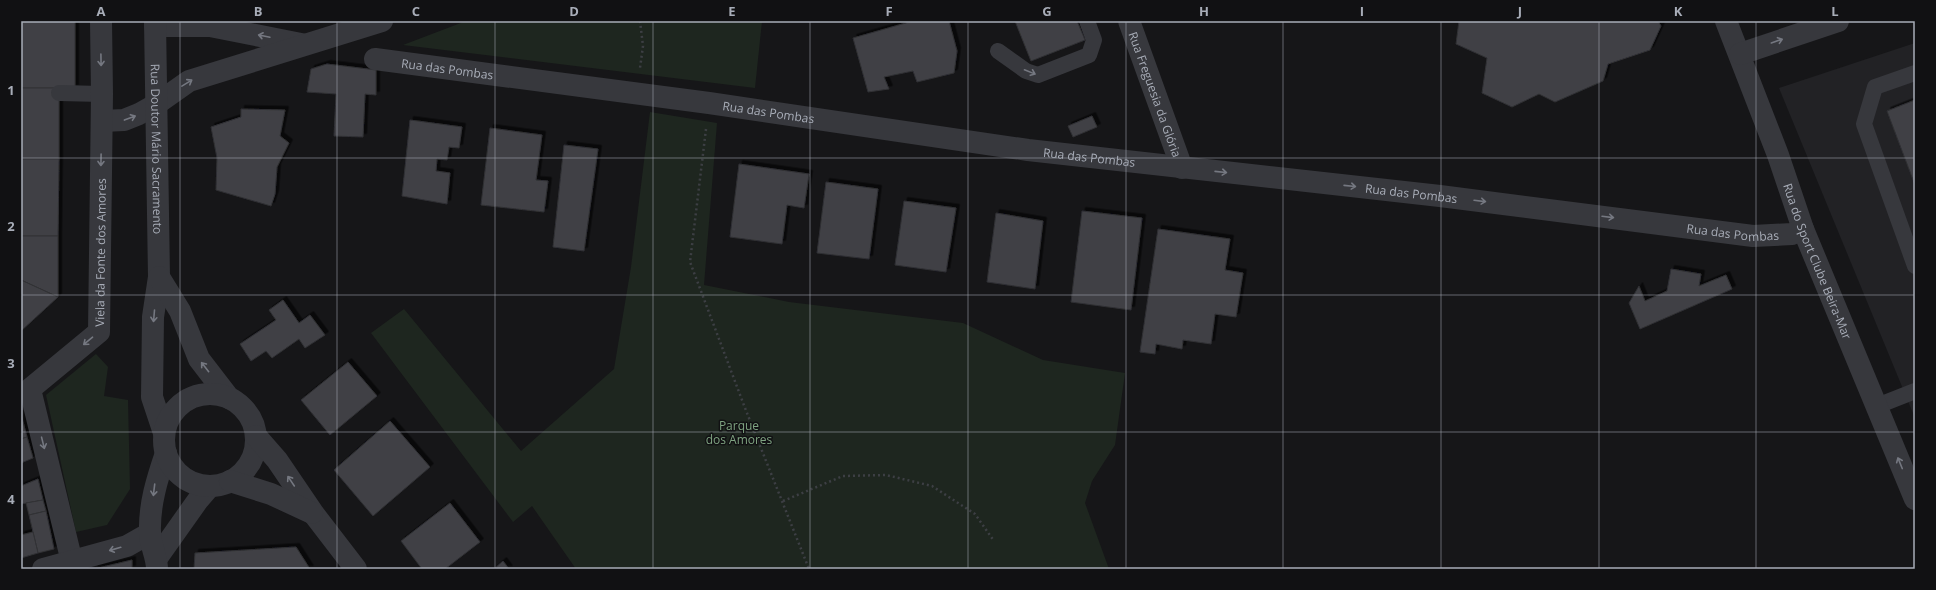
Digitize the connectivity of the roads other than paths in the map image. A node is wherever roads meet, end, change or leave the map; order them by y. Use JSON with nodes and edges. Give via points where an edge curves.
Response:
{"nodes":[{"id":1,"x":100,"y":21,"type":"edge"},
{"id":2,"x":382,"y":21,"type":"edge"},
{"id":3,"x":1087,"y":21,"type":"edge"},
{"id":4,"x":1129,"y":21,"type":"edge"},
{"id":5,"x":1726,"y":21,"type":"edge"},
{"id":6,"x":1838,"y":21,"type":"edge"},
{"id":7,"x":155,"y":23,"type":"edge"},
{"id":8,"x":303,"y":44,"type":"junction"},
{"id":9,"x":998,"y":51,"type":"dead end"},
{"id":10,"x":1740,"y":54,"type":"junction"},
{"id":11,"x":375,"y":59,"type":"dead end"},
{"id":12,"x":1915,"y":73,"type":"edge"},
{"id":13,"x":59,"y":93,"type":"dead end"},
{"id":14,"x":102,"y":94,"type":"junction"},
{"id":15,"x":155,"y":105,"type":"junction"},
{"id":16,"x":102,"y":121,"type":"junction"},
{"id":17,"x":1182,"y":168,"type":"junction"},
{"id":18,"x":1803,"y":229,"type":"junction"},
{"id":19,"x":1915,"y":266,"type":"edge"},
{"id":20,"x":159,"y":277,"type":"junction"},
{"id":21,"x":1915,"y":391,"type":"edge"},
{"id":22,"x":229,"y":398,"type":"junction"},
{"id":23,"x":1877,"y":406,"type":"junction"},
{"id":24,"x":256,"y":436,"type":"junction"},
{"id":25,"x":165,"y":443,"type":"junction"},
{"id":26,"x":220,"y":484,"type":"junction"},
{"id":27,"x":1915,"y":499,"type":"edge"},
{"id":28,"x":313,"y":514,"type":"junction"},
{"id":29,"x":150,"y":534,"type":"junction"},
{"id":30,"x":72,"y":562,"type":"junction"},
{"id":31,"x":157,"y":564,"type":"edge"},
{"id":32,"x":43,"y":569,"type":"edge"},
{"id":33,"x":356,"y":569,"type":"edge"}],
"edges":[{"from":1,"to":14,"type":"street","name":"Viela da Fonte dos Amores","one_way":true},
{"from":2,"to":8,"type":"street"},
{"from":9,"to":3,"type":"lane","one_way":true,"via":[[1026,71],[1038,75],[1088,55],[1094,40]]},
{"from":4,"to":17,"type":"street","name":"Rua Freguesia da Glória"},
{"from":5,"to":10,"type":"street","name":"Rua do Sport Clube Beira-Mar"},
{"from":10,"to":6,"type":"street","one_way":true},
{"from":8,"to":7,"type":"street","one_way":true,"via":[[210,26]]},
{"from":7,"to":15,"type":"street","name":"Rua Doutor Mário Sacramento"},
{"from":15,"to":8,"type":"street","one_way":true,"via":[[190,81]]},
{"from":10,"to":18,"type":"street","name":"Rua do Sport Clube Beira-Mar"},
{"from":11,"to":17,"type":"street","name":"Rua das Pombas","via":[[709,103],[1028,150]]},
{"from":12,"to":19,"type":"lane","via":[[1876,87],[1864,124]]},
{"from":13,"to":14,"type":"lane"},
{"from":14,"to":16,"type":"street","name":"Viela da Fonte dos Amores"},
{"from":16,"to":15,"type":"street","one_way":true,"via":[[124,120]]},
{"from":15,"to":20,"type":"street","name":"Rua Doutor Mário Sacramento"},
{"from":16,"to":30,"type":"street","name":"Viela da Fonte dos Amores","one_way":true,"via":[[99,332],[30,389]]},
{"from":17,"to":18,"type":"street","name":"Rua das Pombas","one_way":true,"via":[[1440,196],[1753,236],[1792,234]]},
{"from":18,"to":23,"type":"street","name":"Rua do Sport Clube Beira-Mar"},
{"from":22,"to":20,"type":"street","one_way":true,"via":[[199,359],[180,311]]},
{"from":20,"to":25,"type":"street","name":"Rua Doutor Mário Sacramento","one_way":true,"via":[[153,317],[152,397]]},
{"from":21,"to":23,"type":"lane"},
{"from":22,"to":24,"type":"street","via":[[247,413]]},
{"from":22,"to":25,"type":"street","via":[[201,394],[188,399],[176,408],[168,420]]},
{"from":27,"to":23,"type":"street","name":"Rua do Sport Clube Beira-Mar","one_way":true},
{"from":24,"to":26,"type":"street","via":[[255,450],[250,463],[241,474]]},
{"from":28,"to":24,"type":"street","one_way":true,"via":[[277,460]]},
{"from":25,"to":26,"type":"street","via":[[172,466],[182,477],[196,483]]},
{"from":25,"to":29,"type":"street","one_way":true,"via":[[155,485]]},
{"from":26,"to":28,"type":"street","via":[[271,494]]},
{"from":26,"to":31,"type":"street","via":[[198,500]]},
{"from":28,"to":33,"type":"street"},
{"from":29,"to":30,"type":"street","one_way":true,"via":[[127,546]]},
{"from":29,"to":31,"type":"street"},
{"from":30,"to":32,"type":"street"}]}
